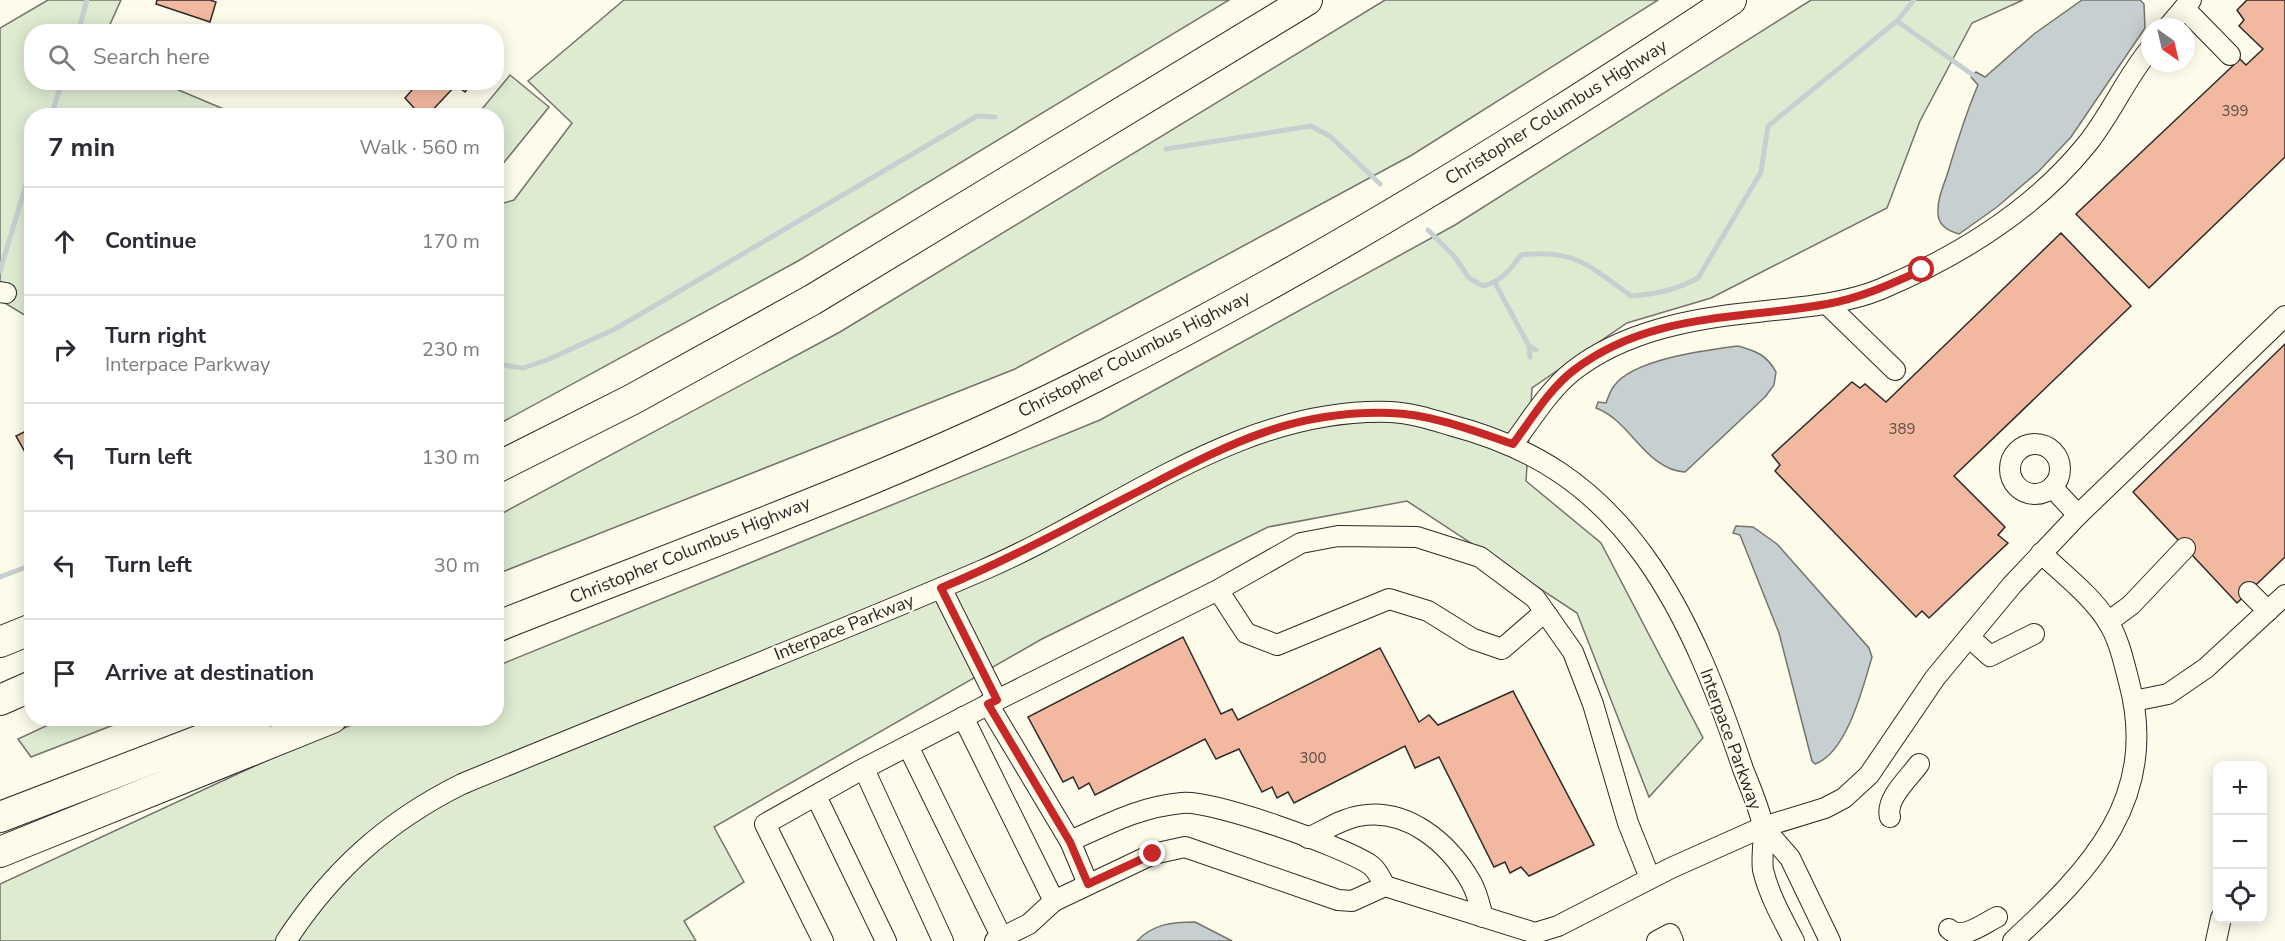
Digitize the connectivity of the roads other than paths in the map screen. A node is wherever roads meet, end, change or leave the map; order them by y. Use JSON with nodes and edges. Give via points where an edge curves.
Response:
{"nodes":[{"id":1,"x":1307,"y":0,"type":"edge"},
{"id":2,"x":1731,"y":0,"type":"edge"},
{"id":3,"x":2188,"y":4,"type":"edge"},
{"id":4,"x":2176,"y":18,"type":"edge"},
{"id":5,"x":2230,"y":55,"type":"dead end"},
{"id":6,"x":2141,"y":63,"type":"edge"},
{"id":7,"x":1827,"y":304,"type":"junction"},
{"id":8,"x":2285,"y":316,"type":"edge"},
{"id":9,"x":1895,"y":370,"type":"dead end"},
{"id":10,"x":633,"y":399,"type":"junction"},
{"id":11,"x":1513,"y":444,"type":"junction"},
{"id":12,"x":504,"y":445,"type":"edge"},
{"id":13,"x":504,"y":464,"type":"edge"},
{"id":14,"x":2052,"y":487,"type":"dead end"},
{"id":15,"x":2078,"y":515,"type":"junction"},
{"id":16,"x":724,"y":537,"type":"junction"},
{"id":17,"x":2186,"y":548,"type":"dead end"},
{"id":18,"x":2041,"y":553,"type":"junction"},
{"id":19,"x":941,"y":588,"type":"junction"},
{"id":20,"x":1218,"y":590,"type":"junction"},
{"id":21,"x":2249,"y":592,"type":"dead end"},
{"id":22,"x":2285,"y":595,"type":"edge"},
{"id":23,"x":2268,"y":610,"type":"junction"},
{"id":24,"x":1547,"y":615,"type":"junction"},
{"id":25,"x":2108,"y":622,"type":"junction"},
{"id":26,"x":504,"y":624,"type":"edge"},
{"id":27,"x":24,"y":632,"type":"edge"},
{"id":28,"x":2034,"y":634,"type":"dead end"},
{"id":29,"x":1969,"y":637,"type":"junction"},
{"id":30,"x":504,"y":640,"type":"edge"},
{"id":31,"x":0,"y":642,"type":"edge"},
{"id":32,"x":24,"y":690,"type":"edge"},
{"id":33,"x":0,"y":700,"type":"edge"},
{"id":34,"x":2134,"y":701,"type":"junction"},
{"id":35,"x":993,"y":702,"type":"junction"},
{"id":36,"x":963,"y":717,"type":"junction"},
{"id":37,"x":237,"y":726,"type":"edge"},
{"id":38,"x":312,"y":726,"type":"edge"},
{"id":39,"x":908,"y":746,"type":"junction"},
{"id":40,"x":1919,"y":764,"type":"dead end"},
{"id":41,"x":864,"y":769,"type":"junction"},
{"id":42,"x":816,"y":796,"type":"junction"},
{"id":43,"x":0,"y":817,"type":"edge"},
{"id":44,"x":1890,"y":817,"type":"dead end"},
{"id":45,"x":1763,"y":827,"type":"junction"},
{"id":46,"x":1308,"y":838,"type":"junction"},
{"id":47,"x":1070,"y":842,"type":"junction"},
{"id":48,"x":0,"y":853,"type":"edge"},
{"id":49,"x":1650,"y":878,"type":"junction"},
{"id":50,"x":1088,"y":884,"type":"junction"},
{"id":51,"x":1385,"y":886,"type":"junction"},
{"id":52,"x":1054,"y":901,"type":"junction"},
{"id":53,"x":1483,"y":917,"type":"junction"},
{"id":54,"x":1997,"y":917,"type":"dead end"},
{"id":55,"x":2220,"y":923,"type":"edge"},
{"id":56,"x":1949,"y":929,"type":"dead end"},
{"id":57,"x":1511,"y":935,"type":"edge"},
{"id":58,"x":998,"y":939,"type":"edge"},
{"id":59,"x":286,"y":941,"type":"edge"},
{"id":60,"x":823,"y":941,"type":"edge"},
{"id":61,"x":886,"y":941,"type":"edge"},
{"id":62,"x":943,"y":941,"type":"edge"},
{"id":63,"x":1657,"y":941,"type":"edge"},
{"id":64,"x":1673,"y":941,"type":"edge"},
{"id":65,"x":1794,"y":941,"type":"edge"},
{"id":66,"x":1830,"y":941,"type":"edge"},
{"id":67,"x":2013,"y":941,"type":"edge"},
{"id":68,"x":2216,"y":941,"type":"edge"}],
"edges":[{"from":1,"to":10,"type":"highway","via":[[910,242]]},
{"from":2,"to":16,"type":"highway","name":"Christopher Columbus Highway","via":[[1542,124],[1325,254],[1202,322],[1093,379],[982,429]]},
{"from":3,"to":4,"type":"street"},
{"from":3,"to":5,"type":"street"},
{"from":6,"to":7,"type":"street","via":[[2088,143],[2041,191],[2002,223],[1960,250],[1879,290]]},
{"from":7,"to":9,"type":"street"},
{"from":7,"to":11,"type":"street","via":[[1719,316],[1639,335],[1572,371]]},
{"from":8,"to":15,"type":"street"},
{"from":10,"to":12,"type":"highway"},
{"from":10,"to":13,"type":"highway"},
{"from":11,"to":19,"type":"street","name":"Interpace Parkway","via":[[1414,415],[1368,413],[1298,420],[1209,453]]},
{"from":11,"to":45,"type":"street","name":"Interpace Parkway","via":[[1581,486],[1607,510],[1661,581],[1714,683]]},
{"from":14,"to":15,"type":"street"},
{"from":15,"to":18,"type":"street"},
{"from":16,"to":26,"type":"highway","name":"Christopher Columbus Highway"},
{"from":16,"to":30,"type":"highway"},
{"from":17,"to":25,"type":"street"},
{"from":18,"to":25,"type":"street"},
{"from":18,"to":29,"type":"street"},
{"from":19,"to":35,"type":"street"},
{"from":19,"to":59,"type":"street","name":"Interpace Parkway","via":[[435,797],[355,855]]},
{"from":20,"to":24,"type":"street","via":[[1302,543],[1338,536],[1417,537],[1480,557],[1535,598]]},
{"from":20,"to":24,"type":"street","via":[[1246,633],[1277,645],[1389,599],[1428,611],[1473,639],[1502,649],[1540,616]]},
{"from":20,"to":35,"type":"street"},
{"from":21,"to":23,"type":"street"},
{"from":22,"to":23,"type":"street"},
{"from":23,"to":34,"type":"street","via":[[2197,675],[2168,694]]},
{"from":24,"to":49,"type":"street","via":[[1573,652],[1593,704],[1628,823]]},
{"from":25,"to":34,"type":"street"},
{"from":27,"to":31,"type":"highway"},
{"from":28,"to":29,"type":"street","via":[[1990,656]]},
{"from":29,"to":45,"type":"street","via":[[1935,678],[1869,775],[1844,798],[1825,808]]},
{"from":32,"to":33,"type":"highway"},
{"from":34,"to":67,"type":"street","via":[[2135,764],[2112,828],[2097,855],[2072,885]]},
{"from":35,"to":36,"type":"street"},
{"from":35,"to":47,"type":"street"},
{"from":36,"to":39,"type":"street"},
{"from":36,"to":52,"type":"street"},
{"from":37,"to":43,"type":"highway"},
{"from":38,"to":48,"type":"highway"},
{"from":39,"to":41,"type":"street"},
{"from":39,"to":58,"type":"street"},
{"from":40,"to":44,"type":"street","via":[[1891,802]]},
{"from":41,"to":42,"type":"street"},
{"from":41,"to":62,"type":"street"},
{"from":42,"to":60,"type":"street","via":[[765,824]]},
{"from":42,"to":61,"type":"street"},
{"from":45,"to":49,"type":"street"},
{"from":45,"to":65,"type":"street","name":"Interpace Parkway","via":[[1762,867],[1774,903]]},
{"from":45,"to":66,"type":"street","name":"Interpace Parkway","via":[[1790,858]]},
{"from":46,"to":47,"type":"street","via":[[1242,815],[1185,802],[1141,809]]},
{"from":46,"to":51,"type":"street","via":[[1371,865]]},
{"from":46,"to":53,"type":"street","via":[[1360,816],[1383,815],[1422,826],[1472,883]]},
{"from":47,"to":50,"type":"street"},
{"from":49,"to":57,"type":"street","via":[[1558,926]]},
{"from":50,"to":51,"type":"street","via":[[1153,854],[1185,847],[1338,900],[1352,902]]},
{"from":50,"to":52,"type":"street"},
{"from":51,"to":53,"type":"street"},
{"from":52,"to":58,"type":"street","via":[[1029,924]]},
{"from":53,"to":57,"type":"street"},
{"from":54,"to":56,"type":"street","via":[[1961,934]]},
{"from":55,"to":68,"type":"street"},
{"from":63,"to":64,"type":"street","via":[[1670,934]]}]}
